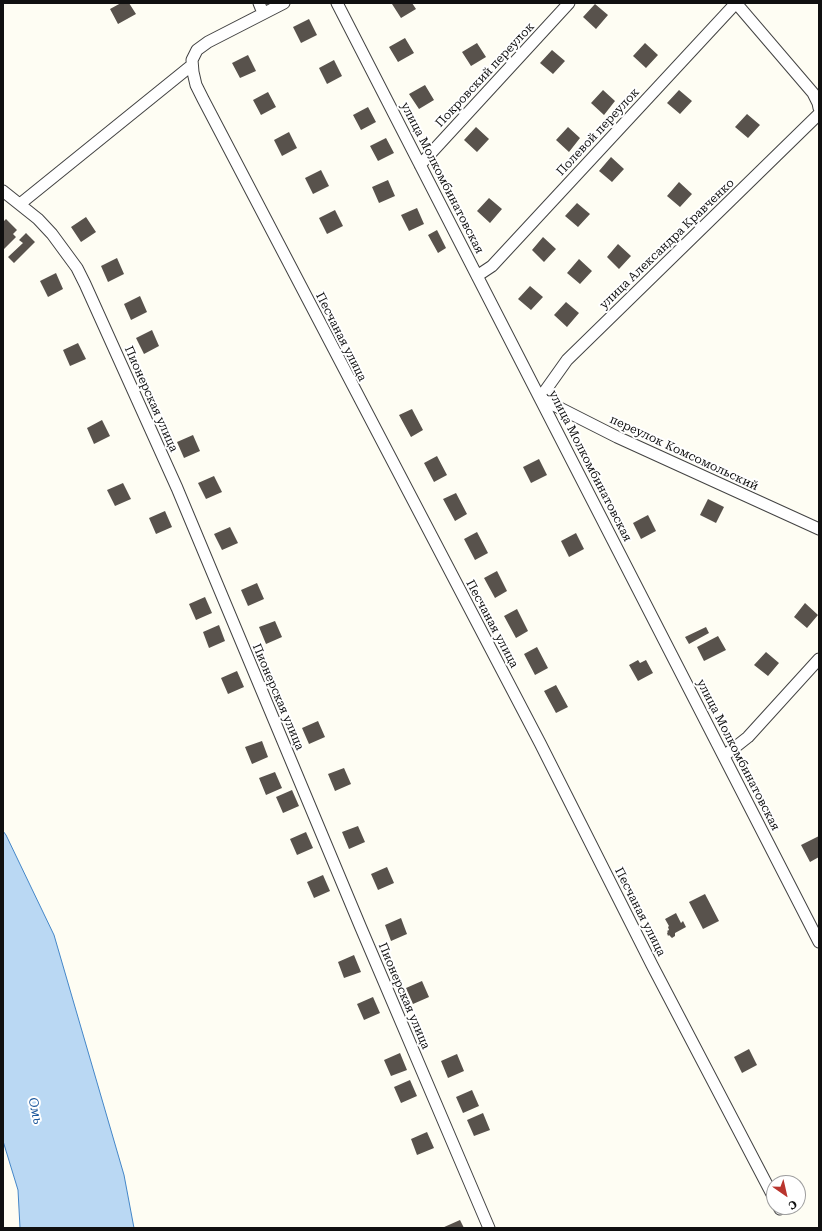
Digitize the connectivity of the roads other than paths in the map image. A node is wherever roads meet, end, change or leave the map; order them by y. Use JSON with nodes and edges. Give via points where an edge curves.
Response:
{"nodes":[{"id":1,"x":284,"y":3,"type":"edge"},
{"id":2,"x":337,"y":3,"type":"edge"},
{"id":3,"x":569,"y":3,"type":"edge"},
{"id":4,"x":736,"y":3,"type":"edge"},
{"id":5,"x":261,"y":8,"type":"edge"},
{"id":6,"x":192,"y":62,"type":"junction"},
{"id":7,"x":819,"y":108,"type":"edge"},
{"id":8,"x":819,"y":114,"type":"edge"},
{"id":9,"x":420,"y":165,"type":"junction"},
{"id":10,"x":7,"y":194,"type":"edge"},
{"id":11,"x":20,"y":204,"type":"junction"},
{"id":12,"x":477,"y":276,"type":"junction"},
{"id":13,"x":540,"y":398,"type":"junction"},
{"id":14,"x":819,"y":529,"type":"edge"},
{"id":15,"x":819,"y":660,"type":"edge"},
{"id":16,"x":724,"y":756,"type":"junction"},
{"id":17,"x":819,"y":942,"type":"edge"},
{"id":18,"x":766,"y":1183,"type":"edge"},
{"id":19,"x":489,"y":1228,"type":"edge"}],
"edges":[{"from":1,"to":5,"type":"street"},
{"from":2,"to":9,"type":"street","name":"улица Молкомбинатовская"},
{"from":3,"to":9,"type":"street","name":"Покровский переулок"},
{"from":4,"to":7,"type":"street","via":[[813,92]]},
{"from":4,"to":12,"type":"street","name":"Полевой переулок","via":[[492,266]]},
{"from":5,"to":6,"type":"street","via":[[197,50]]},
{"from":6,"to":11,"type":"street"},
{"from":6,"to":18,"type":"street","name":"Песчаная улица","via":[[196,85],[203,99],[540,743]]},
{"from":8,"to":13,"type":"street","name":"улица Александра Кравченко","via":[[567,360]]},
{"from":9,"to":12,"type":"street","name":"улица Молкомбинатовская"},
{"from":10,"to":11,"type":"street","name":"Пионерская улица"},
{"from":11,"to":19,"type":"street","name":"Пионерская улица","via":[[52,234],[85,284],[177,488]]},
{"from":12,"to":13,"type":"street","name":"улица Молкомбинатовская"},
{"from":13,"to":14,"type":"street","name":"переулок Комсомольский","via":[[617,437]]},
{"from":13,"to":16,"type":"street","name":"улица Молкомбинатовская"},
{"from":15,"to":16,"type":"street","via":[[748,737]]},
{"from":16,"to":17,"type":"street","name":"улица Молкомбинатовская"}]}
